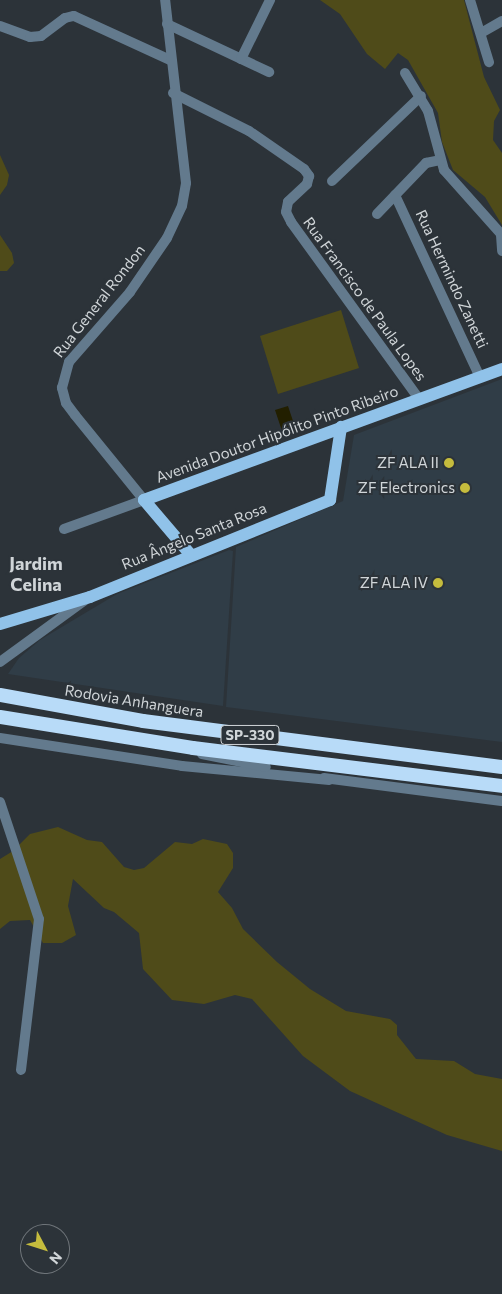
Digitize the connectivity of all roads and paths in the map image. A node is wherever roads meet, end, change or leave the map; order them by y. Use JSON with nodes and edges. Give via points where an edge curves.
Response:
{"nodes":[{"id":1,"x":165,"y":0,"type":"edge"},
{"id":2,"x":470,"y":0,"type":"edge"},
{"id":3,"x":268,"y":1,"type":"edge"},
{"id":4,"x":502,"y":21,"type":"edge"},
{"id":5,"x":167,"y":24,"type":"junction"},
{"id":6,"x":0,"y":26,"type":"edge"},
{"id":7,"x":481,"y":33,"type":"junction"},
{"id":8,"x":241,"y":59,"type":"junction"},
{"id":9,"x":170,"y":60,"type":"junction"},
{"id":10,"x":489,"y":62,"type":"dead end"},
{"id":11,"x":269,"y":72,"type":"dead end"},
{"id":12,"x":405,"y":73,"type":"dead end"},
{"id":13,"x":173,"y":93,"type":"junction"},
{"id":14,"x":421,"y":96,"type":"junction"},
{"id":15,"x":440,"y":160,"type":"junction"},
{"id":16,"x":332,"y":181,"type":"dead end"},
{"id":17,"x":395,"y":195,"type":"junction"},
{"id":18,"x":376,"y":214,"type":"dead end"},
{"id":19,"x":502,"y":235,"type":"edge"},
{"id":20,"x":502,"y":251,"type":"edge"},
{"id":21,"x":502,"y":368,"type":"edge"},
{"id":22,"x":480,"y":377,"type":"junction"},
{"id":23,"x":419,"y":399,"type":"junction"},
{"id":24,"x":341,"y":427,"type":"junction"},
{"id":25,"x":144,"y":500,"type":"junction"},
{"id":26,"x":64,"y":529,"type":"dead end"},
{"id":27,"x":190,"y":554,"type":"junction"},
{"id":28,"x":90,"y":596,"type":"junction"},
{"id":29,"x":0,"y":624,"type":"edge"},
{"id":30,"x":0,"y":662,"type":"edge"},
{"id":31,"x":0,"y":695,"type":"edge"},
{"id":32,"x":0,"y":716,"type":"edge"},
{"id":33,"x":0,"y":738,"type":"edge"},
{"id":34,"x":192,"y":748,"type":"junction"},
{"id":35,"x":439,"y":759,"type":"junction"},
{"id":36,"x":502,"y":760,"type":"edge"},
{"id":37,"x":502,"y":767,"type":"edge"},
{"id":38,"x":329,"y":780,"type":"junction"},
{"id":39,"x":502,"y":786,"type":"edge"},
{"id":40,"x":502,"y":801,"type":"edge"},
{"id":41,"x":0,"y":802,"type":"edge"},
{"id":42,"x":21,"y":1070,"type":"dead end"}],
"edges":[{"from":1,"to":5,"type":"street","name":"Rua General Rondon"},
{"from":2,"to":7,"type":"street"},
{"from":3,"to":8,"type":"street"},
{"from":4,"to":7,"type":"street"},
{"from":5,"to":8,"type":"street"},
{"from":5,"to":9,"type":"street","name":"Rua General Rondon"},
{"from":6,"to":9,"type":"street","via":[[30,37],[41,36],[65,18],[74,16]]},
{"from":7,"to":10,"type":"street"},
{"from":8,"to":11,"type":"street"},
{"from":9,"to":13,"type":"street","name":"Rua General Rondon"},
{"from":12,"to":14,"type":"street"},
{"from":13,"to":23,"type":"street","name":"Rua Francisco de Paula Lopes","via":[[249,131],[304,169],[309,176],[307,184],[288,202],[286,212]]},
{"from":13,"to":25,"type":"street","name":"Rua General Rondon","via":[[186,183],[182,206],[167,238],[130,292],[69,362],[62,388],[66,403]]},
{"from":14,"to":15,"type":"street","via":[[431,118]]},
{"from":14,"to":16,"type":"street"},
{"from":15,"to":17,"type":"street","via":[[426,163]]},
{"from":15,"to":19,"type":"street","via":[[450,178]]},
{"from":17,"to":18,"type":"street"},
{"from":17,"to":22,"type":"street","name":"Rua Hermindo Zanetti"},
{"from":19,"to":20,"type":"street"},
{"from":21,"to":22,"type":"main road","name":"Avenida Doutor Hipólito Pinto Ribeiro"},
{"from":22,"to":23,"type":"main road","name":"Avenida Doutor Hipólito Pinto Ribeiro"},
{"from":23,"to":24,"type":"main road","name":"Avenida Doutor Hipólito Pinto Ribeiro"},
{"from":24,"to":25,"type":"main road","name":"Avenida Doutor Hipólito Pinto Ribeiro"},
{"from":24,"to":27,"type":"main road","name":"Rua Ângelo Santa Rosa","via":[[330,500]]},
{"from":25,"to":26,"type":"street","name":"Avenida Doutor Hipólito Pinto Ribeiro"},
{"from":25,"to":27,"type":"main road","name":"Rua General Rondon"},
{"from":27,"to":28,"type":"main road","name":"Rua Ângelo Santa Rosa"},
{"from":28,"to":29,"type":"main road","name":"Rua Ângelo Santa Rosa"},
{"from":28,"to":30,"type":"street"},
{"from":31,"to":35,"type":"highway","name":"Rodovia Anhanguera","number":"SP-330","via":[[142,721]]},
{"from":32,"to":34,"type":"highway","number":"SP-330"},
{"from":33,"to":38,"type":"street","via":[[182,766]]},
{"from":34,"to":38,"type":"street","via":[[204,756]]},
{"from":34,"to":39,"type":"highway","number":"SP-330"},
{"from":35,"to":36,"type":"highway"},
{"from":35,"to":37,"type":"highway","name":"Rodovia Anhanguera","number":"SP-330"},
{"from":38,"to":40,"type":"street"},
{"from":41,"to":42,"type":"street","via":[[39,919]]}]}
